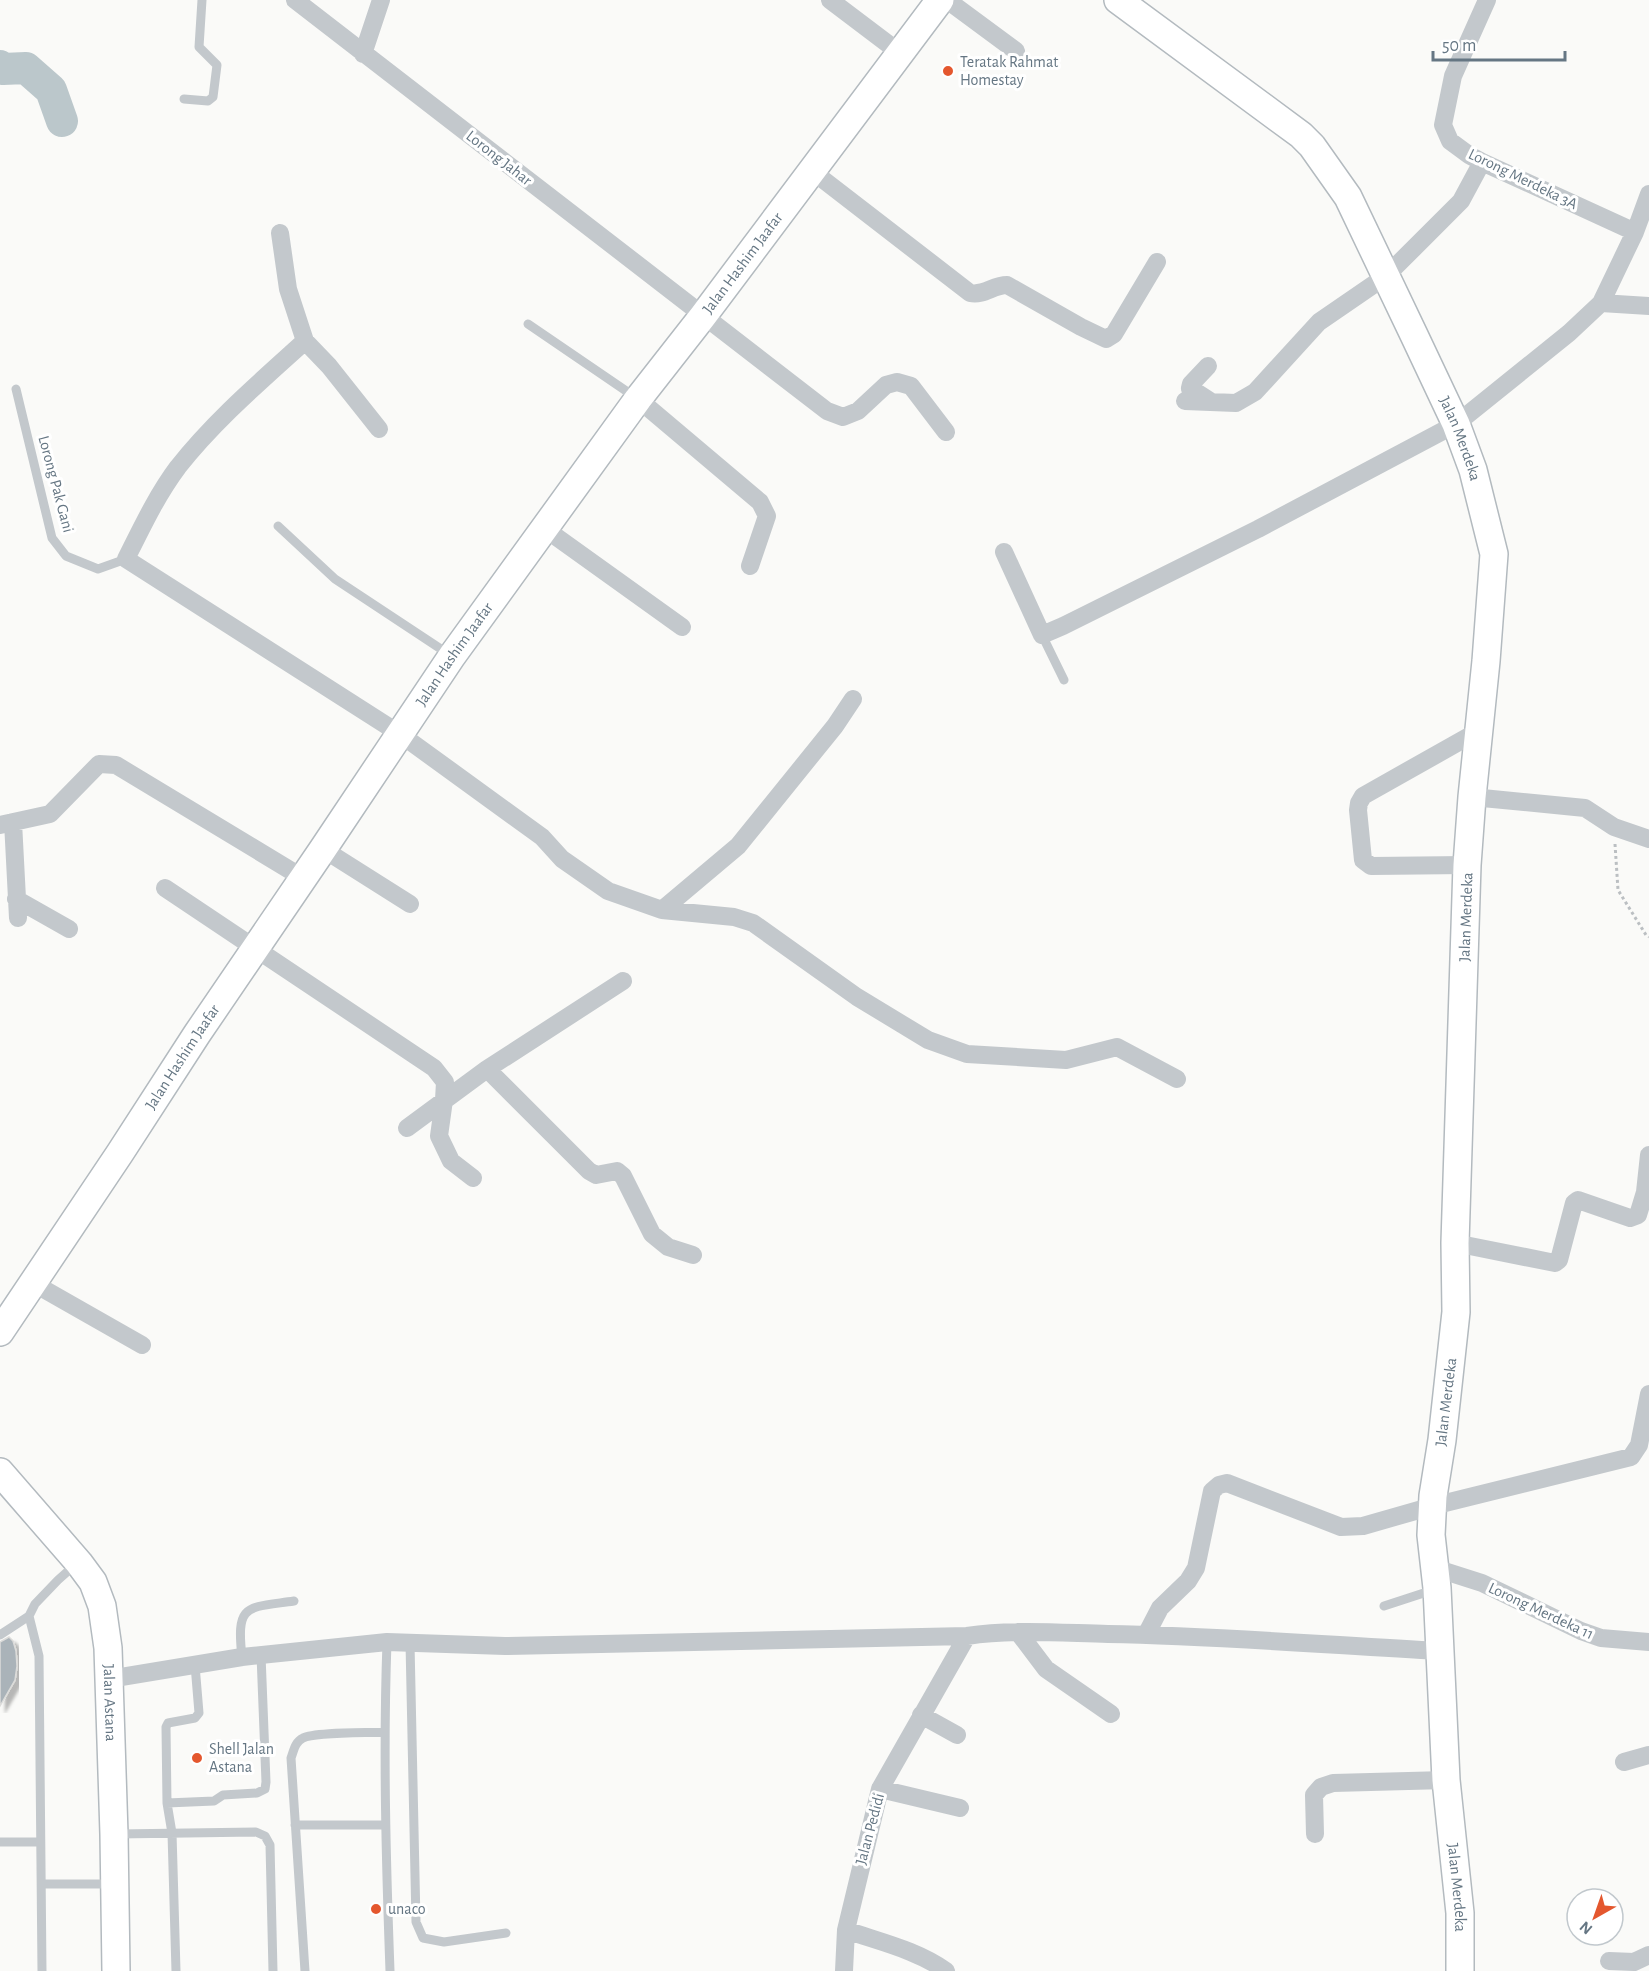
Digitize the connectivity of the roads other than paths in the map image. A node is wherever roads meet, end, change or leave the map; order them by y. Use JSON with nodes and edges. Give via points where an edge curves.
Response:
{"nodes":[{"id":1,"x":202,"y":0,"type":"edge"},
{"id":2,"x":295,"y":0,"type":"edge"},
{"id":3,"x":381,"y":0,"type":"edge"},
{"id":4,"x":831,"y":0,"type":"edge"},
{"id":5,"x":940,"y":0,"type":"edge"},
{"id":6,"x":947,"y":0,"type":"edge"},
{"id":7,"x":1118,"y":0,"type":"edge"},
{"id":8,"x":1487,"y":0,"type":"edge"},
{"id":9,"x":1016,"y":51,"type":"dead end"},
{"id":10,"x":900,"y":53,"type":"junction"},
{"id":11,"x":363,"y":54,"type":"junction"},
{"id":12,"x":184,"y":99,"type":"dead end"},
{"id":13,"x":1482,"y":162,"type":"junction"},
{"id":14,"x":812,"y":171,"type":"junction"},
{"id":15,"x":1649,"y":194,"type":"edge"},
{"id":16,"x":1635,"y":232,"type":"junction"},
{"id":17,"x":280,"y":233,"type":"dead end"},
{"id":18,"x":1157,"y":262,"type":"dead end"},
{"id":19,"x":1386,"y":276,"type":"junction"},
{"id":20,"x":1601,"y":303,"type":"junction"},
{"id":21,"x":1649,"y":306,"type":"edge"},
{"id":22,"x":703,"y":316,"type":"junction"},
{"id":23,"x":528,"y":324,"type":"dead end"},
{"id":24,"x":305,"y":341,"type":"junction"},
{"id":25,"x":1208,"y":366,"type":"dead end"},
{"id":26,"x":16,"y":389,"type":"dead end"},
{"id":27,"x":638,"y":399,"type":"junction"},
{"id":28,"x":1185,"y":401,"type":"dead end"},
{"id":29,"x":1210,"y":401,"type":"junction"},
{"id":30,"x":1456,"y":424,"type":"junction"},
{"id":31,"x":379,"y":429,"type":"dead end"},
{"id":32,"x":946,"y":432,"type":"dead end"},
{"id":33,"x":278,"y":526,"type":"dead end"},
{"id":34,"x":544,"y":528,"type":"junction"},
{"id":35,"x":1004,"y":552,"type":"dead end"},
{"id":36,"x":126,"y":559,"type":"junction"},
{"id":37,"x":750,"y":566,"type":"dead end"},
{"id":38,"x":682,"y":627,"type":"dead end"},
{"id":39,"x":1042,"y":634,"type":"junction"},
{"id":40,"x":452,"y":656,"type":"junction"},
{"id":41,"x":1064,"y":680,"type":"dead end"},
{"id":42,"x":853,"y":699,"type":"dead end"},
{"id":43,"x":1480,"y":730,"type":"junction"},
{"id":44,"x":400,"y":734,"type":"junction"},
{"id":45,"x":1472,"y":797,"type":"junction"},
{"id":46,"x":7,"y":824,"type":"edge"},
{"id":47,"x":1649,"y":839,"type":"edge"},
{"id":48,"x":323,"y":849,"type":"junction"},
{"id":49,"x":1467,"y":865,"type":"junction"},
{"id":50,"x":303,"y":878,"type":"junction"},
{"id":51,"x":165,"y":888,"type":"dead end"},
{"id":52,"x":16,"y":899,"type":"junction"},
{"id":53,"x":410,"y":904,"type":"dead end"},
{"id":54,"x":662,"y":910,"type":"junction"},
{"id":55,"x":18,"y":918,"type":"dead end"},
{"id":56,"x":69,"y":929,"type":"dead end"},
{"id":57,"x":255,"y":948,"type":"junction"},
{"id":58,"x":623,"y":981,"type":"dead end"},
{"id":59,"x":488,"y":1069,"type":"junction"},
{"id":60,"x":1177,"y":1079,"type":"dead end"},
{"id":61,"x":444,"y":1100,"type":"junction"},
{"id":62,"x":407,"y":1128,"type":"dead end"},
{"id":63,"x":1649,"y":1155,"type":"edge"},
{"id":64,"x":473,"y":1178,"type":"dead end"},
{"id":65,"x":1455,"y":1243,"type":"junction"},
{"id":66,"x":693,"y":1255,"type":"dead end"},
{"id":67,"x":33,"y":1283,"type":"junction"},
{"id":68,"x":0,"y":1332,"type":"edge"},
{"id":69,"x":142,"y":1345,"type":"dead end"},
{"id":70,"x":1649,"y":1394,"type":"edge"},
{"id":71,"x":1,"y":1475,"type":"edge"},
{"id":72,"x":1433,"y":1506,"type":"junction"},
{"id":73,"x":78,"y":1563,"type":"junction"},
{"id":74,"x":1436,"y":1578,"type":"junction"},
{"id":75,"x":294,"y":1601,"type":"dead end"},
{"id":76,"x":1384,"y":1606,"type":"dead end"},
{"id":77,"x":29,"y":1616,"type":"junction"},
{"id":78,"x":1018,"y":1632,"type":"junction"},
{"id":79,"x":0,"y":1635,"type":"edge"},
{"id":80,"x":1146,"y":1635,"type":"junction"},
{"id":81,"x":967,"y":1636,"type":"junction"},
{"id":82,"x":387,"y":1642,"type":"junction"},
{"id":83,"x":1649,"y":1642,"type":"edge"},
{"id":84,"x":410,"y":1643,"type":"junction"},
{"id":85,"x":1440,"y":1651,"type":"junction"},
{"id":86,"x":261,"y":1655,"type":"junction"},
{"id":87,"x":242,"y":1657,"type":"junction"},
{"id":88,"x":195,"y":1665,"type":"junction"},
{"id":89,"x":109,"y":1679,"type":"junction"},
{"id":90,"x":1111,"y":1714,"type":"dead end"},
{"id":91,"x":921,"y":1715,"type":"junction"},
{"id":92,"x":384,"y":1732,"type":"junction"},
{"id":93,"x":957,"y":1735,"type":"dead end"},
{"id":94,"x":1649,"y":1755,"type":"edge"},
{"id":95,"x":1624,"y":1762,"type":"dead end"},
{"id":96,"x":1446,"y":1780,"type":"junction"},
{"id":97,"x":880,"y":1789,"type":"junction"},
{"id":98,"x":167,"y":1803,"type":"junction"},
{"id":99,"x":960,"y":1808,"type":"dead end"},
{"id":100,"x":295,"y":1825,"type":"junction"},
{"id":101,"x":385,"y":1825,"type":"junction"},
{"id":102,"x":171,"y":1833,"type":"junction"},
{"id":103,"x":114,"y":1834,"type":"junction"},
{"id":104,"x":1315,"y":1834,"type":"dead end"},
{"id":105,"x":0,"y":1842,"type":"edge"},
{"id":106,"x":40,"y":1842,"type":"junction"},
{"id":107,"x":42,"y":1884,"type":"junction"},
{"id":108,"x":114,"y":1884,"type":"junction"},
{"id":109,"x":846,"y":1930,"type":"junction"},
{"id":110,"x":506,"y":1933,"type":"dead end"},
{"id":111,"x":1649,"y":1955,"type":"edge"},
{"id":112,"x":1609,"y":1962,"type":"dead end"},
{"id":113,"x":42,"y":1971,"type":"edge"},
{"id":114,"x":116,"y":1971,"type":"edge"},
{"id":115,"x":176,"y":1971,"type":"edge"},
{"id":116,"x":273,"y":1971,"type":"edge"},
{"id":117,"x":305,"y":1971,"type":"edge"},
{"id":118,"x":390,"y":1971,"type":"edge"},
{"id":119,"x":844,"y":1971,"type":"edge"},
{"id":120,"x":946,"y":1971,"type":"edge"},
{"id":121,"x":1460,"y":1971,"type":"edge"}],
"edges":[{"from":1,"to":12,"type":"lane","via":[[199,47],[217,65],[213,97],[208,101]]},
{"from":2,"to":11,"type":"street","name":"Lorong Jahar"},
{"from":3,"to":11,"type":"street"},
{"from":4,"to":10,"type":"street"},
{"from":5,"to":10,"type":"street","name":"Jalan Hashim Jaafar"},
{"from":6,"to":9,"type":"street"},
{"from":7,"to":19,"type":"street","name":"Jalan Merdeka","via":[[1312,146],[1348,197]]},
{"from":8,"to":13,"type":"street","name":"Lorong Merdeka 3A","via":[[1453,76],[1443,125],[1450,141]]},
{"from":10,"to":14,"type":"street","name":"Jalan Hashim Jaafar"},
{"from":11,"to":22,"type":"street","name":"Lorong Jahar"},
{"from":13,"to":16,"type":"street","name":"Lorong Merdeka 3A"},
{"from":13,"to":19,"type":"street","via":[[1461,201]]},
{"from":14,"to":18,"type":"street","via":[[970,293],[978,295],[1007,285],[1106,339],[1114,334]]},
{"from":14,"to":22,"type":"street","name":"Jalan Hashim Jaafar"},
{"from":15,"to":16,"type":"street"},
{"from":16,"to":20,"type":"street"},
{"from":17,"to":24,"type":"street","via":[[288,289]]},
{"from":19,"to":29,"type":"street","via":[[1319,322],[1255,392],[1236,403]]},
{"from":19,"to":30,"type":"street","name":"Jalan Merdeka"},
{"from":20,"to":21,"type":"street"},
{"from":20,"to":30,"type":"street"},
{"from":22,"to":27,"type":"street","name":"Jalan Hashim Jaafar"},
{"from":22,"to":32,"type":"street","name":"Lorong Jahar","via":[[827,411],[843,417],[858,411],[886,385],[897,382],[911,386]]},
{"from":23,"to":27,"type":"lane"},
{"from":24,"to":31,"type":"street"},
{"from":24,"to":36,"type":"street","via":[[249,391],[178,467],[155,501]]},
{"from":25,"to":29,"type":"street","via":[[1190,388]]},
{"from":26,"to":36,"type":"lane","name":"Lorong Pak Gani","via":[[52,538],[66,556],[98,569]]},
{"from":27,"to":34,"type":"street","name":"Jalan Hashim Jaafar"},
{"from":27,"to":37,"type":"street","via":[[760,502],[767,516]]},
{"from":28,"to":29,"type":"street"},
{"from":30,"to":39,"type":"street","via":[[1258,529]]},
{"from":30,"to":43,"type":"street","name":"Jalan Merdeka","via":[[1473,470],[1494,554]]},
{"from":33,"to":40,"type":"lane","via":[[336,579]]},
{"from":34,"to":38,"type":"street"},
{"from":34,"to":40,"type":"street","name":"Jalan Hashim Jaafar"},
{"from":35,"to":39,"type":"street"},
{"from":36,"to":44,"type":"street"},
{"from":39,"to":41,"type":"lane"},
{"from":40,"to":44,"type":"street","name":"Jalan Hashim Jaafar"},
{"from":42,"to":54,"type":"street","via":[[738,846]]},
{"from":43,"to":45,"type":"street","name":"Jalan Merdeka"},
{"from":43,"to":49,"type":"street","via":[[1363,796],[1358,810],[1363,860],[1371,866]]},
{"from":44,"to":48,"type":"street","name":"Jalan Hashim Jaafar"},
{"from":44,"to":54,"type":"street","via":[[542,837],[562,859],[608,891]]},
{"from":45,"to":47,"type":"street","via":[[1585,808],[1614,827]]},
{"from":45,"to":49,"type":"street","name":"Jalan Merdeka"},
{"from":46,"to":50,"type":"street","via":[[50,814],[99,764],[116,765]]},
{"from":46,"to":52,"type":"street"},
{"from":48,"to":50,"type":"street","name":"Jalan Hashim Jaafar"},
{"from":48,"to":53,"type":"street"},
{"from":49,"to":65,"type":"street","name":"Jalan Merdeka"},
{"from":50,"to":57,"type":"street","name":"Jalan Hashim Jaafar"},
{"from":51,"to":57,"type":"street"},
{"from":52,"to":55,"type":"street"},
{"from":52,"to":56,"type":"street"},
{"from":54,"to":60,"type":"street","via":[[734,916],[753,923],[857,997],[928,1040],[967,1054],[1066,1060],[1117,1047]]},
{"from":57,"to":61,"type":"street","via":[[434,1068],[445,1082]]},
{"from":57,"to":67,"type":"street","name":"Jalan Hashim Jaafar"},
{"from":58,"to":59,"type":"street"},
{"from":59,"to":61,"type":"street"},
{"from":59,"to":66,"type":"street","via":[[589,1172],[596,1175],[617,1171],[623,1176],[652,1234],[668,1247]]},
{"from":61,"to":62,"type":"street"},
{"from":61,"to":64,"type":"street","via":[[439,1136],[451,1161]]},
{"from":63,"to":65,"type":"street","via":[[1638,1215],[1630,1218],[1578,1200],[1555,1263]]},
{"from":65,"to":72,"type":"street","name":"Jalan Merdeka","via":[[1456,1312]]},
{"from":67,"to":68,"type":"street","name":"Jalan Hashim Jaafar"},
{"from":67,"to":69,"type":"street"},
{"from":70,"to":72,"type":"street","via":[[1639,1444],[1631,1457]]},
{"from":71,"to":73,"type":"street","name":"Jalan Astana"},
{"from":72,"to":74,"type":"street","name":"Jalan Merdeka","via":[[1431,1535]]},
{"from":72,"to":80,"type":"street","via":[[1363,1526],[1341,1527],[1227,1483],[1219,1485],[1212,1491],[1196,1568],[1160,1608]]},
{"from":73,"to":77,"type":"lane","via":[[35,1604]]},
{"from":73,"to":89,"type":"street","name":"Jalan Astana","via":[[93,1582],[102,1606]]},
{"from":74,"to":76,"type":"lane"},
{"from":74,"to":83,"type":"street","name":"Lorong Merdeka 11","via":[[1482,1583],[1601,1638]]},
{"from":74,"to":85,"type":"street","name":"Jalan Merdeka"},
{"from":75,"to":87,"type":"lane","via":[[257,1607],[242,1617]]},
{"from":77,"to":79,"type":"lane"},
{"from":77,"to":106,"type":"lane","via":[[39,1656]]},
{"from":78,"to":80,"type":"street"},
{"from":78,"to":81,"type":"street"},
{"from":78,"to":90,"type":"street","via":[[1046,1670]]},
{"from":80,"to":85,"type":"street"},
{"from":81,"to":84,"type":"street","via":[[505,1646]]},
{"from":81,"to":91,"type":"street","name":"Jalan Pedidi"},
{"from":82,"to":84,"type":"street"},
{"from":82,"to":86,"type":"street"},
{"from":82,"to":92,"type":"lane"},
{"from":84,"to":110,"type":"lane","via":[[416,1922],[423,1938],[444,1942]]},
{"from":85,"to":96,"type":"street","name":"Jalan Merdeka"},
{"from":86,"to":87,"type":"street"},
{"from":86,"to":98,"type":"lane","via":[[265,1789],[223,1795],[214,1801]]},
{"from":87,"to":88,"type":"street"},
{"from":88,"to":89,"type":"street"},
{"from":88,"to":98,"type":"lane","via":[[199,1713],[195,1719],[168,1723],[166,1727]]},
{"from":89,"to":103,"type":"street","name":"Jalan Astana"},
{"from":91,"to":93,"type":"street"},
{"from":91,"to":97,"type":"street","name":"Jalan Pedidi"},
{"from":92,"to":100,"type":"lane","via":[[315,1735],[303,1737],[296,1744],[291,1758]]},
{"from":92,"to":101,"type":"lane"},
{"from":94,"to":95,"type":"street"},
{"from":96,"to":104,"type":"street","via":[[1333,1783],[1321,1787],[1314,1795]]},
{"from":96,"to":121,"type":"street","name":"Jalan Merdeka","via":[[1460,1913]]},
{"from":97,"to":99,"type":"street"},
{"from":97,"to":109,"type":"street","name":"Jalan Pedidi"},
{"from":98,"to":102,"type":"lane"},
{"from":100,"to":101,"type":"lane"},
{"from":100,"to":117,"type":"lane"},
{"from":101,"to":118,"type":"lane"},
{"from":102,"to":103,"type":"lane"},
{"from":102,"to":115,"type":"lane"},
{"from":102,"to":116,"type":"lane","via":[[256,1832],[265,1836],[270,1845]]},
{"from":103,"to":108,"type":"street","name":"Jalan Astana"},
{"from":105,"to":106,"type":"lane"},
{"from":106,"to":107,"type":"lane"},
{"from":107,"to":108,"type":"lane"},
{"from":107,"to":113,"type":"lane"},
{"from":108,"to":114,"type":"street","name":"Jalan Astana"},
{"from":109,"to":119,"type":"street","name":"Jalan Pedidi"},
{"from":109,"to":120,"type":"street","via":[[911,1952]]},
{"from":111,"to":112,"type":"street","via":[[1634,1962]]}]}
